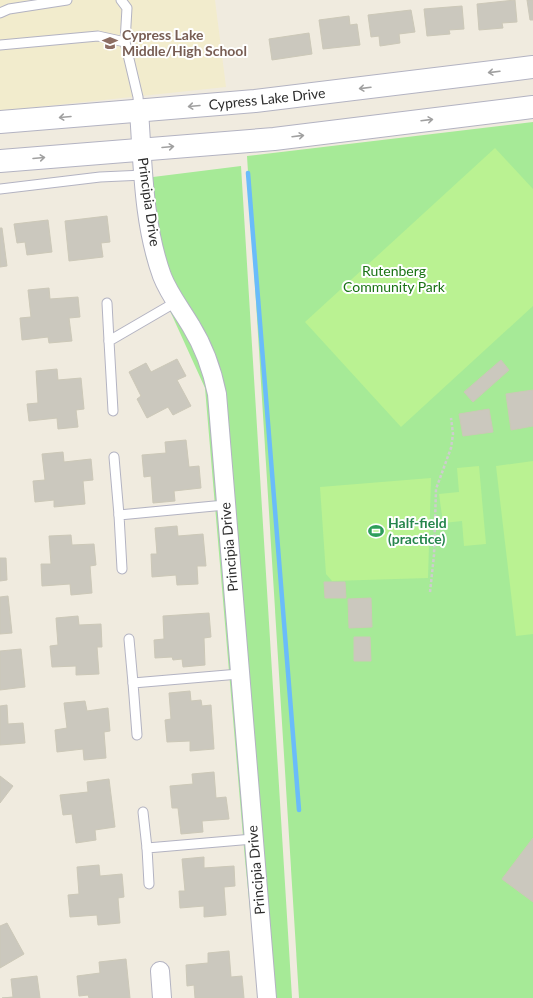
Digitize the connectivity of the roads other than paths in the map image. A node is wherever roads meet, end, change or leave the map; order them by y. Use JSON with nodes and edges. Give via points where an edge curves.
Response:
{"nodes":[{"id":1,"x":67,"y":0,"type":"edge"},
{"id":2,"x":121,"y":0,"type":"edge"},
{"id":3,"x":0,"y":13,"type":"edge"},
{"id":4,"x":125,"y":42,"type":"junction"},
{"id":5,"x":0,"y":45,"type":"edge"},
{"id":6,"x":533,"y":67,"type":"edge"},
{"id":7,"x":533,"y":107,"type":"edge"},
{"id":8,"x":139,"y":111,"type":"junction"},
{"id":9,"x":0,"y":122,"type":"edge"},
{"id":10,"x":142,"y":150,"type":"junction"},
{"id":11,"x":0,"y":161,"type":"edge"},
{"id":12,"x":144,"y":175,"type":"junction"},
{"id":13,"x":0,"y":190,"type":"edge"},
{"id":14,"x":107,"y":302,"type":"dead end"},
{"id":15,"x":176,"y":302,"type":"junction"},
{"id":16,"x":109,"y":341,"type":"junction"},
{"id":17,"x":113,"y":411,"type":"dead end"},
{"id":18,"x":114,"y":457,"type":"dead end"},
{"id":19,"x":225,"y":505,"type":"junction"},
{"id":20,"x":119,"y":515,"type":"junction"},
{"id":21,"x":122,"y":570,"type":"dead end"},
{"id":22,"x":129,"y":638,"type":"dead end"},
{"id":23,"x":239,"y":674,"type":"junction"},
{"id":24,"x":133,"y":683,"type":"junction"},
{"id":25,"x":137,"y":735,"type":"dead end"},
{"id":26,"x":143,"y":812,"type":"dead end"},
{"id":27,"x":253,"y":839,"type":"junction"},
{"id":28,"x":147,"y":848,"type":"junction"},
{"id":29,"x":149,"y":884,"type":"dead end"},
{"id":30,"x":160,"y":971,"type":"dead end"},
{"id":31,"x":162,"y":998,"type":"edge"},
{"id":32,"x":267,"y":998,"type":"edge"}],
"edges":[{"from":1,"to":3,"type":"lane","via":[[9,8]]},
{"from":2,"to":4,"type":"lane","via":[[126,8]]},
{"from":4,"to":5,"type":"lane","via":[[98,36]]},
{"from":4,"to":8,"type":"lane"},
{"from":6,"to":8,"type":"main road","name":"Cypress Lake Drive","one_way":true,"via":[[255,101]]},
{"from":10,"to":7,"type":"main road","one_way":true,"via":[[274,139]]},
{"from":8,"to":9,"type":"main road","name":"Cypress Lake Drive","one_way":true},
{"from":8,"to":10,"type":"street","name":"Principia Drive"},
{"from":11,"to":10,"type":"main road","one_way":true},
{"from":10,"to":12,"type":"street","name":"Principia Drive"},
{"from":12,"to":13,"type":"lane","via":[[100,177]]},
{"from":12,"to":15,"type":"street","name":"Principia Drive","via":[[152,244],[163,277]]},
{"from":14,"to":16,"type":"lane"},
{"from":15,"to":16,"type":"lane"},
{"from":15,"to":19,"type":"street","name":"Principia Drive","via":[[200,342],[213,377]]},
{"from":16,"to":17,"type":"lane"},
{"from":18,"to":20,"type":"lane"},
{"from":19,"to":20,"type":"lane"},
{"from":19,"to":23,"type":"street","name":"Principia Drive"},
{"from":20,"to":21,"type":"lane"},
{"from":22,"to":24,"type":"lane"},
{"from":23,"to":24,"type":"lane"},
{"from":23,"to":27,"type":"street","name":"Principia Drive"},
{"from":24,"to":25,"type":"lane"},
{"from":26,"to":28,"type":"lane"},
{"from":27,"to":28,"type":"lane"},
{"from":27,"to":32,"type":"street","name":"Principia Drive"},
{"from":28,"to":29,"type":"lane"},
{"from":30,"to":31,"type":"street"}]}
